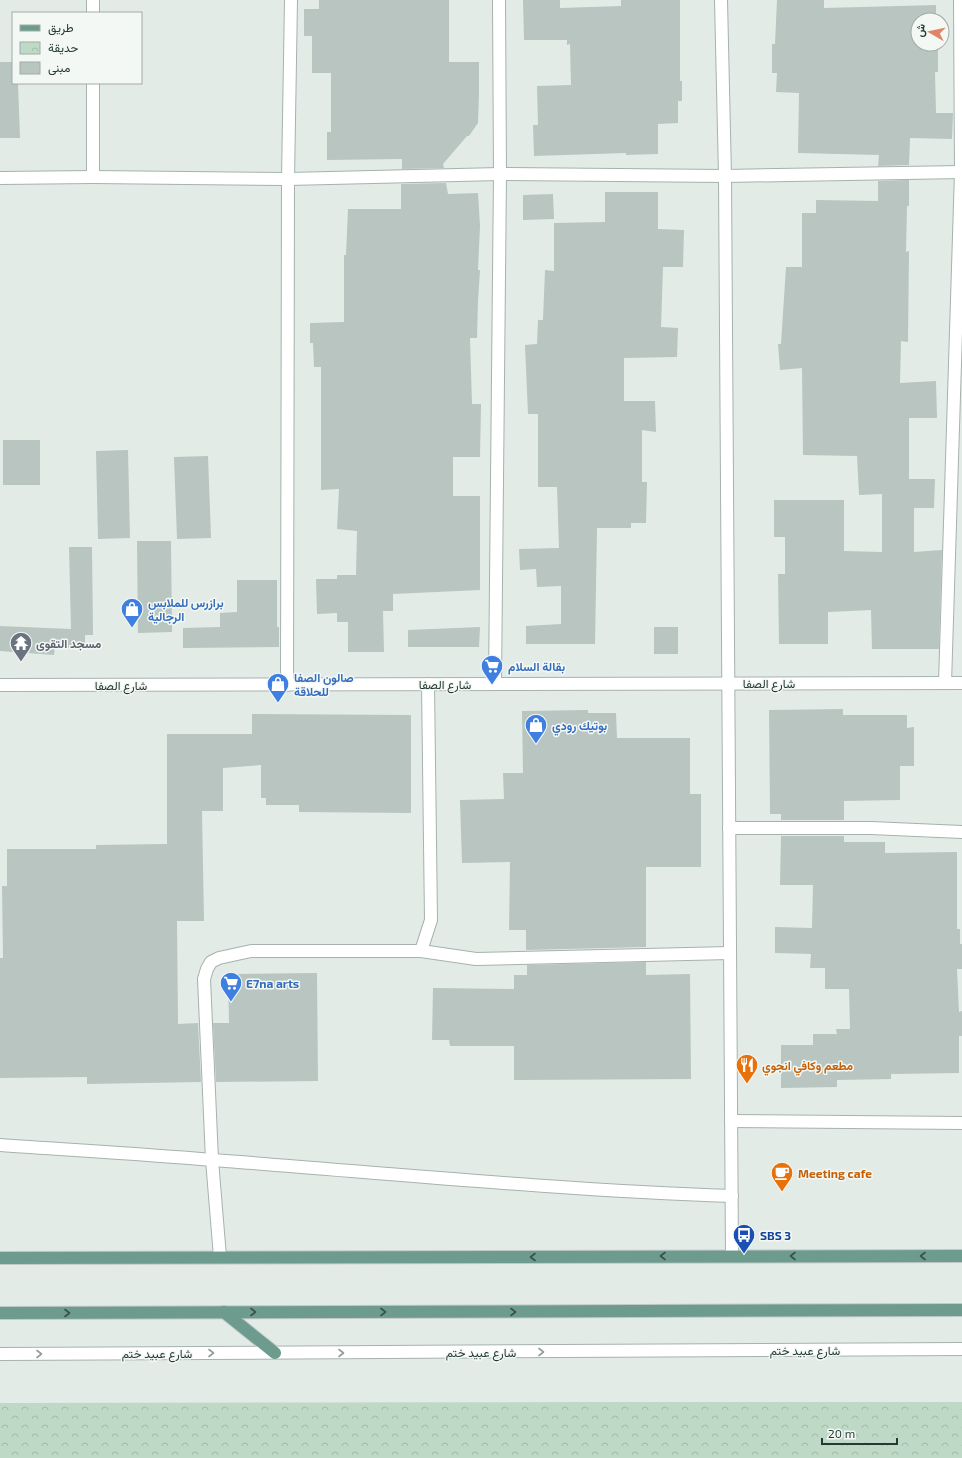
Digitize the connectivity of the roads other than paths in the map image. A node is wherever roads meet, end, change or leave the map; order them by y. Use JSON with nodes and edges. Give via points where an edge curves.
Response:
{"nodes":[{"id":1,"x":93,"y":0,"type":"edge"},
{"id":2,"x":291,"y":0,"type":"edge"},
{"id":3,"x":499,"y":0,"type":"edge"},
{"id":4,"x":721,"y":0,"type":"edge"},
{"id":5,"x":960,"y":0,"type":"edge"},
{"id":6,"x":93,"y":12,"type":"edge"},
{"id":7,"x":93,"y":84,"type":"edge"},
{"id":8,"x":961,"y":172,"type":"edge"},
{"id":9,"x":500,"y":174,"type":"junction"},
{"id":10,"x":724,"y":176,"type":"junction"},
{"id":11,"x":93,"y":177,"type":"junction"},
{"id":12,"x":0,"y":178,"type":"edge"},
{"id":13,"x":288,"y":178,"type":"junction"},
{"id":14,"x":962,"y":682,"type":"edge"},
{"id":15,"x":728,"y":683,"type":"junction"},
{"id":16,"x":945,"y":683,"type":"junction"},
{"id":17,"x":428,"y":684,"type":"junction"},
{"id":18,"x":495,"y":684,"type":"junction"},
{"id":19,"x":0,"y":685,"type":"edge"},
{"id":20,"x":287,"y":685,"type":"junction"},
{"id":21,"x":729,"y":828,"type":"junction"},
{"id":22,"x":962,"y":832,"type":"edge"},
{"id":23,"x":421,"y":951,"type":"junction"},
{"id":24,"x":730,"y":953,"type":"junction"},
{"id":25,"x":731,"y":1121,"type":"junction"},
{"id":26,"x":962,"y":1123,"type":"edge"},
{"id":27,"x":0,"y":1145,"type":"edge"},
{"id":28,"x":212,"y":1160,"type":"junction"},
{"id":29,"x":732,"y":1196,"type":"junction"},
{"id":30,"x":732,"y":1256,"type":"junction"},
{"id":31,"x":962,"y":1256,"type":"edge"},
{"id":32,"x":220,"y":1257,"type":"junction"},
{"id":33,"x":0,"y":1258,"type":"edge"},
{"id":34,"x":962,"y":1310,"type":"edge"},
{"id":35,"x":224,"y":1312,"type":"junction"},
{"id":36,"x":0,"y":1313,"type":"edge"},
{"id":37,"x":962,"y":1349,"type":"edge"},
{"id":38,"x":276,"y":1353,"type":"junction"},
{"id":39,"x":0,"y":1354,"type":"edge"}],
"edges":[{"from":1,"to":6,"type":"street"},
{"from":2,"to":13,"type":"street"},
{"from":3,"to":9,"type":"street"},
{"from":4,"to":10,"type":"street"},
{"from":5,"to":8,"type":"street"},
{"from":7,"to":11,"type":"street"},
{"from":8,"to":10,"type":"street"},
{"from":8,"to":16,"type":"street"},
{"from":9,"to":10,"type":"street"},
{"from":9,"to":13,"type":"street"},
{"from":9,"to":18,"type":"street"},
{"from":10,"to":15,"type":"street"},
{"from":11,"to":12,"type":"street"},
{"from":11,"to":13,"type":"street"},
{"from":13,"to":20,"type":"street"},
{"from":14,"to":16,"type":"street","name":"شارع الصفا"},
{"from":15,"to":16,"type":"street","name":"شارع الصفا"},
{"from":15,"to":18,"type":"street","name":"شارع الصفا"},
{"from":15,"to":21,"type":"street"},
{"from":17,"to":18,"type":"street","name":"شارع الصفا"},
{"from":17,"to":20,"type":"street","name":"شارع الصفا"},
{"from":17,"to":23,"type":"street","via":[[431,920]]},
{"from":19,"to":20,"type":"street","name":"شارع الصفا"},
{"from":21,"to":22,"type":"street","via":[[871,828]]},
{"from":21,"to":24,"type":"street"},
{"from":23,"to":24,"type":"street","via":[[476,959]]},
{"from":23,"to":28,"type":"street","via":[[251,951],[211,962],[204,979]]},
{"from":24,"to":25,"type":"street"},
{"from":25,"to":26,"type":"street"},
{"from":25,"to":29,"type":"street"},
{"from":27,"to":28,"type":"street"},
{"from":28,"to":29,"type":"street","via":[[665,1194]]},
{"from":28,"to":32,"type":"street"},
{"from":29,"to":30,"type":"street"},
{"from":31,"to":30,"type":"main road","one_way":true},
{"from":30,"to":32,"type":"main road","one_way":true},
{"from":32,"to":33,"type":"main road"},
{"from":35,"to":34,"type":"main road","one_way":true},
{"from":36,"to":35,"type":"main road","one_way":true},
{"from":35,"to":38,"type":"main road"},
{"from":38,"to":37,"type":"street","name":"شارع عبيد ختم","one_way":true},
{"from":39,"to":38,"type":"street","name":"شارع عبيد ختم","one_way":true}]}
